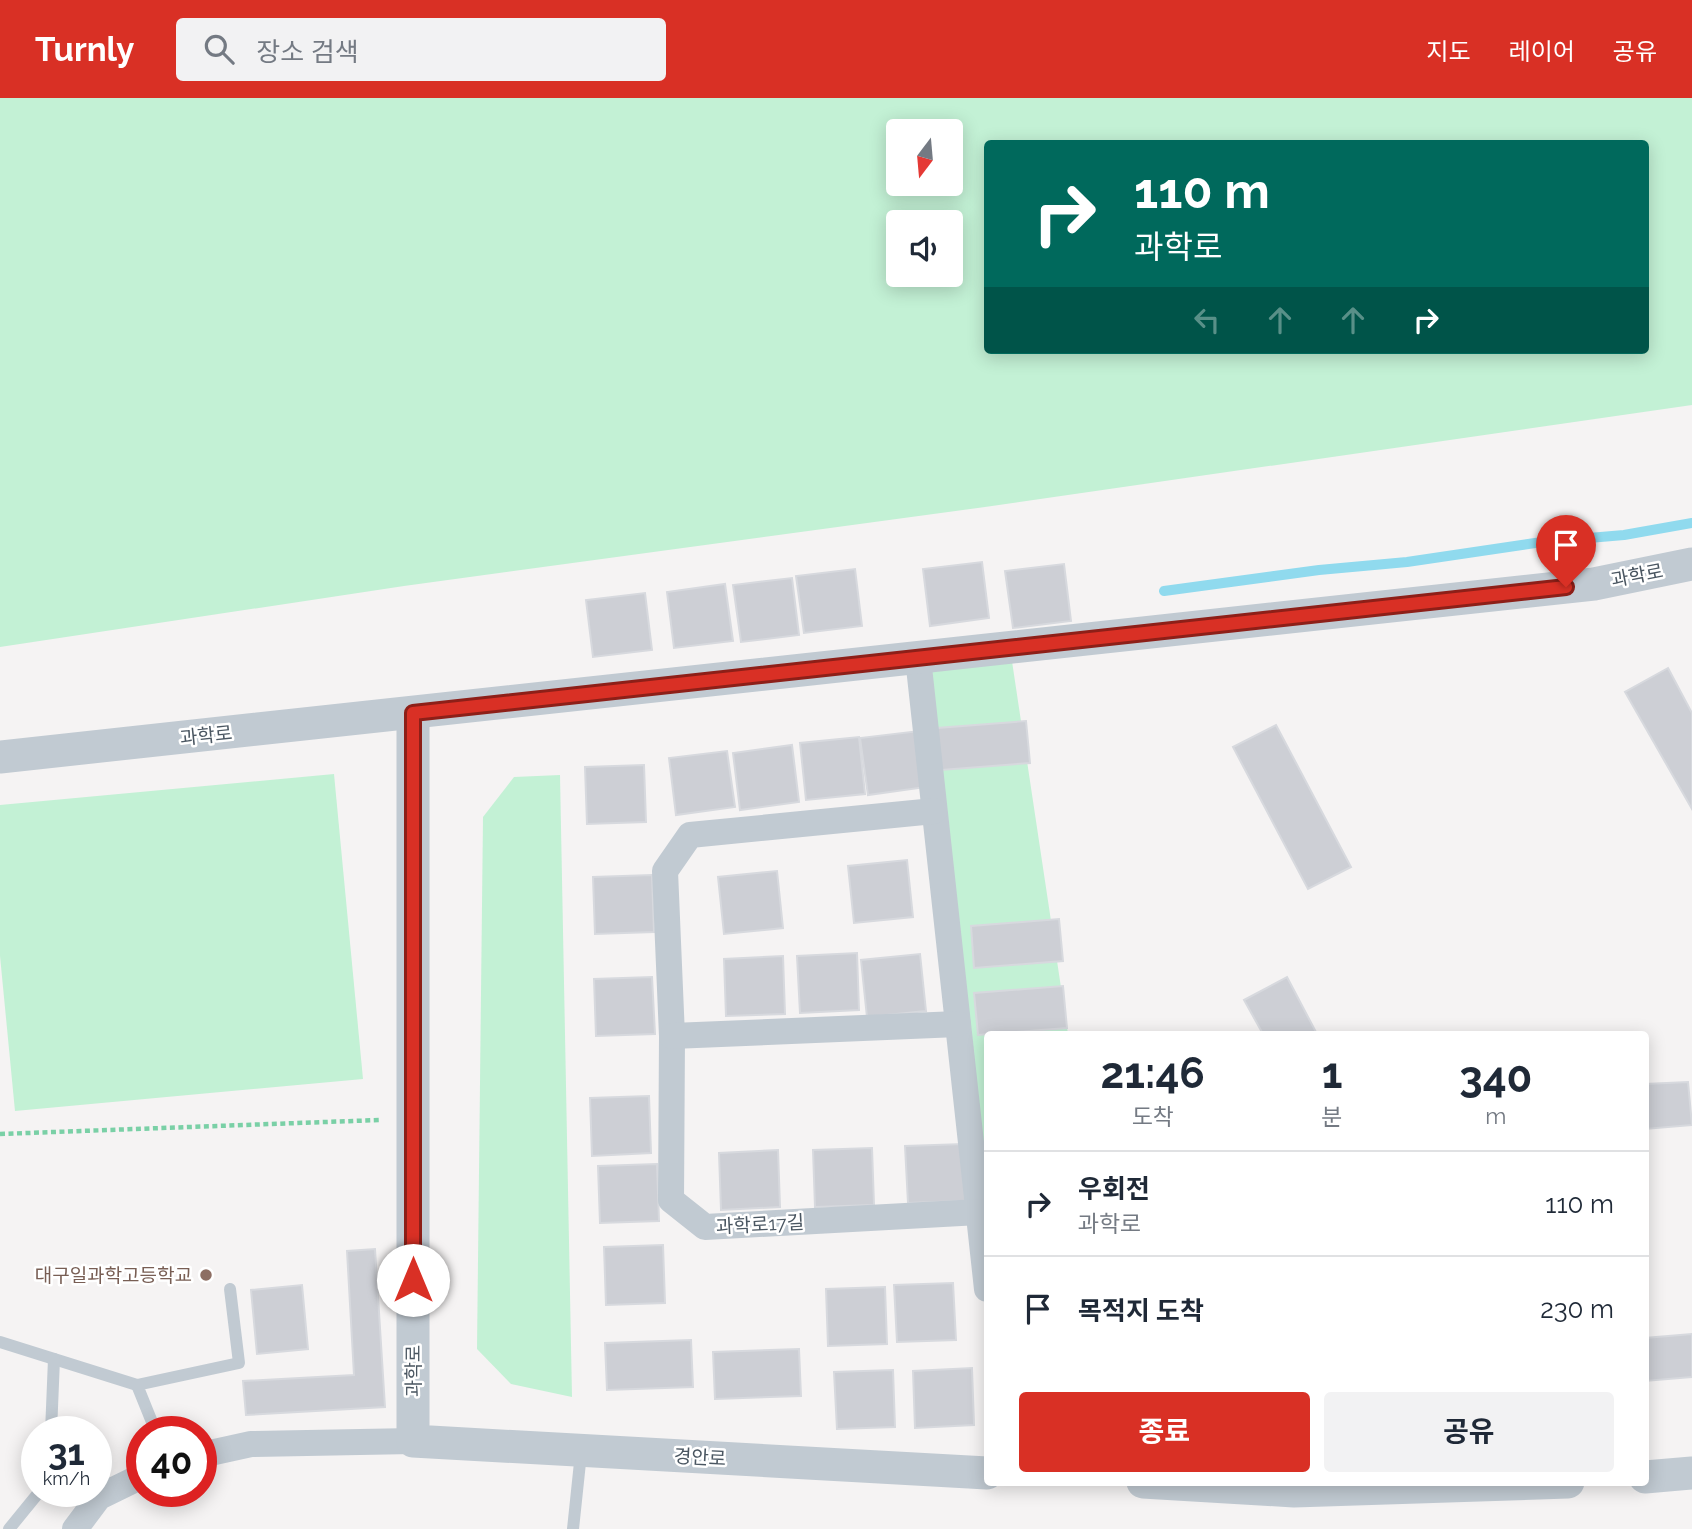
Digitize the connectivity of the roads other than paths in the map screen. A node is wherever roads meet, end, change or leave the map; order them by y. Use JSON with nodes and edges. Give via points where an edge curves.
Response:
{"nodes":[{"id":1,"x":1692,"y":564,"type":"edge"},
{"id":2,"x":918,"y":658,"type":"junction"},
{"id":3,"x":413,"y":713,"type":"junction"},
{"id":4,"x":0,"y":757,"type":"edge"},
{"id":5,"x":934,"y":811,"type":"junction"},
{"id":6,"x":958,"y":1024,"type":"junction"},
{"id":7,"x":672,"y":1036,"type":"junction"},
{"id":8,"x":979,"y":1212,"type":"junction"},
{"id":9,"x":984,"y":1260,"type":"edge"},
{"id":10,"x":230,"y":1289,"type":"dead end"},
{"id":11,"x":0,"y":1342,"type":"edge"},
{"id":12,"x":54,"y":1359,"type":"junction"},
{"id":13,"x":137,"y":1385,"type":"junction"},
{"id":14,"x":52,"y":1416,"type":"edge"},
{"id":15,"x":150,"y":1416,"type":"edge"},
{"id":16,"x":413,"y":1441,"type":"junction"},
{"id":17,"x":581,"y":1450,"type":"junction"},
{"id":18,"x":217,"y":1451,"type":"edge"},
{"id":19,"x":984,"y":1473,"type":"edge"},
{"id":20,"x":1692,"y":1473,"type":"edge"},
{"id":21,"x":1649,"y":1477,"type":"edge"},
{"id":22,"x":126,"y":1484,"type":"edge"},
{"id":23,"x":1210,"y":1486,"type":"edge"},
{"id":24,"x":1446,"y":1486,"type":"edge"},
{"id":25,"x":27,"y":1507,"type":"edge"},
{"id":26,"x":9,"y":1529,"type":"edge"},
{"id":27,"x":75,"y":1529,"type":"edge"},
{"id":28,"x":573,"y":1529,"type":"edge"}],
"edges":[{"from":1,"to":2,"type":"street","name":"과학로","via":[[1594,583]]},
{"from":2,"to":3,"type":"street","name":"과학로"},
{"from":2,"to":5,"type":"street"},
{"from":3,"to":4,"type":"street","name":"과학로"},
{"from":3,"to":16,"type":"street","name":"과학로"},
{"from":5,"to":6,"type":"street"},
{"from":5,"to":7,"type":"street","name":"과학로17길","via":[[691,835],[665,871]]},
{"from":6,"to":7,"type":"street"},
{"from":6,"to":8,"type":"street"},
{"from":7,"to":8,"type":"street","name":"과학로17길","via":[[671,1199],[705,1227]]},
{"from":8,"to":9,"type":"street"},
{"from":10,"to":13,"type":"lane","via":[[239,1363]]},
{"from":11,"to":12,"type":"lane"},
{"from":12,"to":13,"type":"lane"},
{"from":12,"to":14,"type":"lane"},
{"from":13,"to":15,"type":"lane"},
{"from":16,"to":17,"type":"street","name":"경안로"},
{"from":16,"to":18,"type":"street","via":[[251,1444]]},
{"from":17,"to":19,"type":"street","name":"경안로"},
{"from":17,"to":28,"type":"lane"},
{"from":20,"to":21,"type":"street"},
{"from":22,"to":27,"type":"street","via":[[99,1497]]},
{"from":23,"to":24,"type":"street","via":[[1293,1491]]},
{"from":25,"to":26,"type":"lane"}]}
